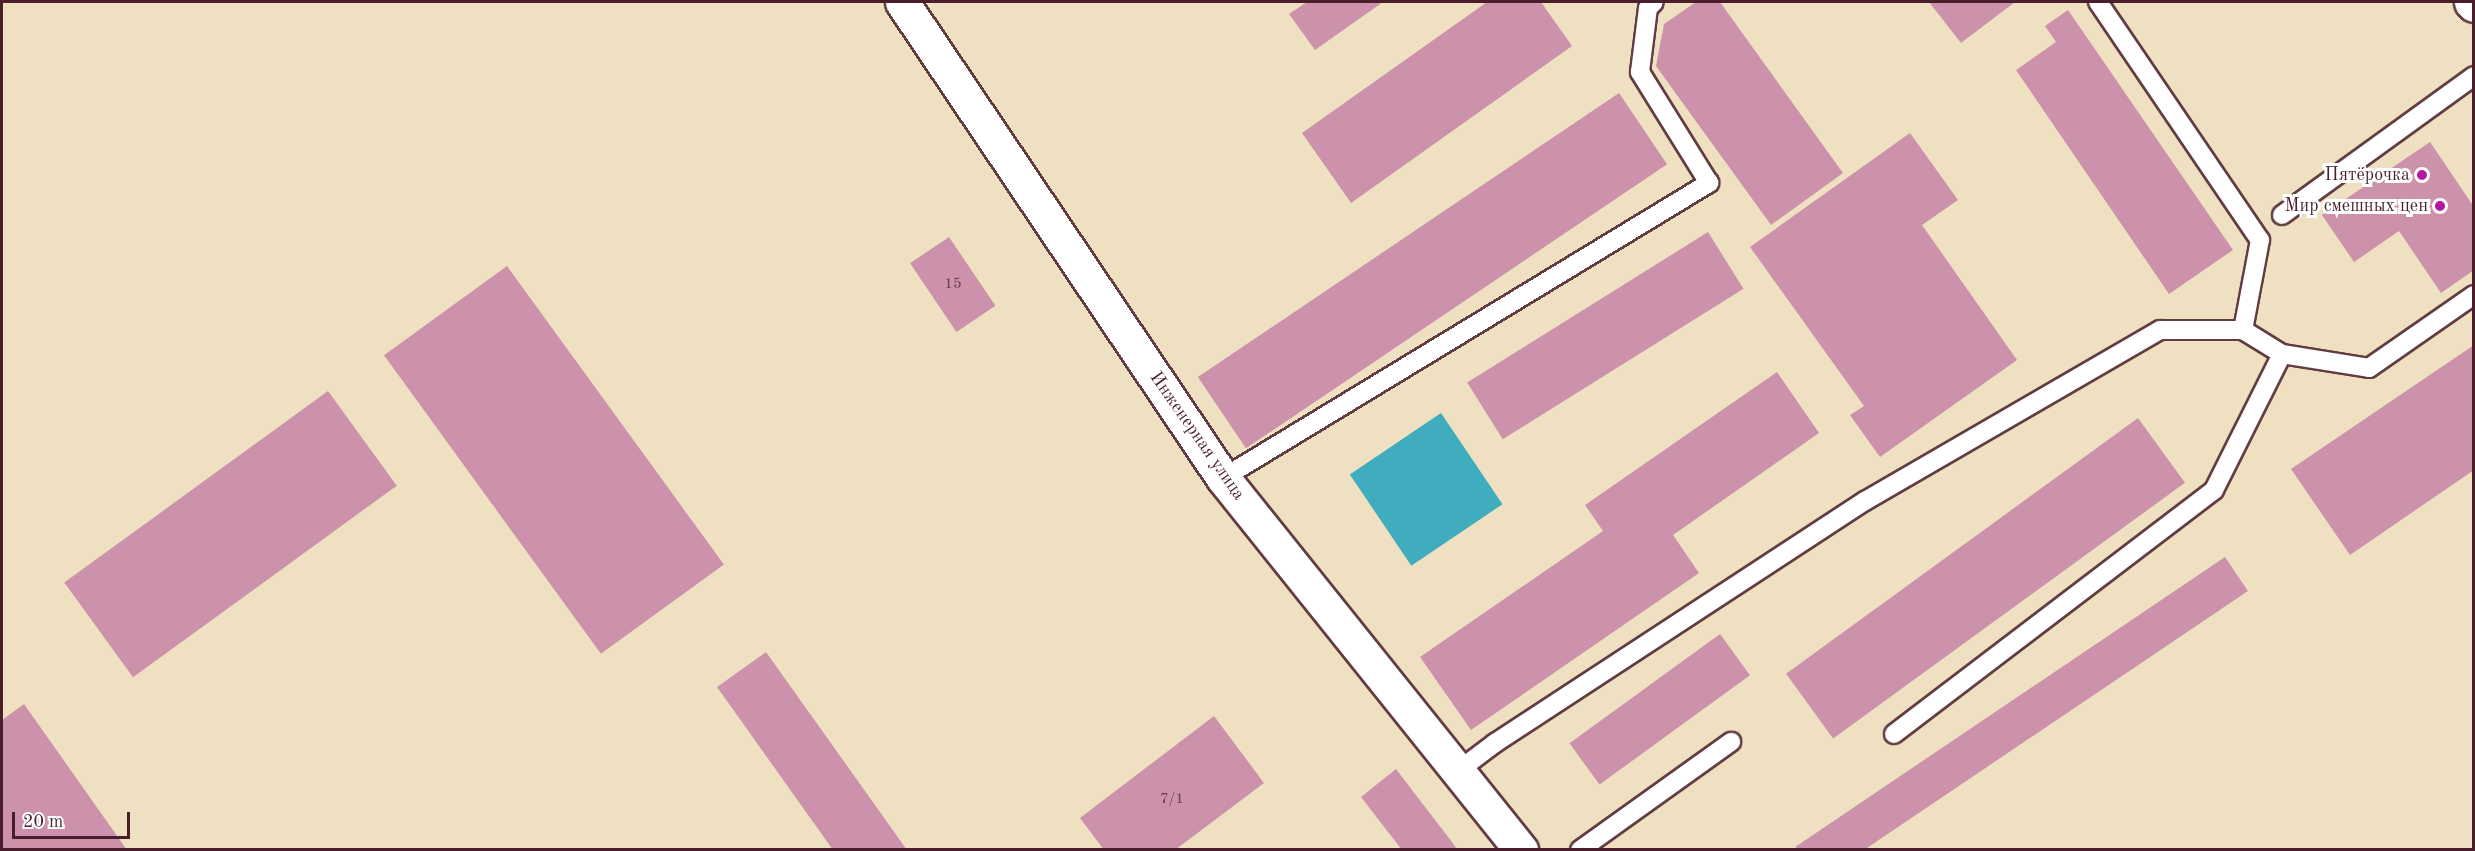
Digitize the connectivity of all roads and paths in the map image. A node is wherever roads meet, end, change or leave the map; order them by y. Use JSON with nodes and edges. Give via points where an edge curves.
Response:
{"nodes":[{"id":1,"x":903,"y":2,"type":"edge"},
{"id":2,"x":1654,"y":2,"type":"edge"},
{"id":3,"x":2098,"y":2,"type":"edge"},
{"id":4,"x":2474,"y":76,"type":"edge"},
{"id":5,"x":2282,"y":215,"type":"dead end"},
{"id":6,"x":2474,"y":295,"type":"edge"},
{"id":7,"x":2243,"y":330,"type":"junction"},
{"id":8,"x":2282,"y":354,"type":"junction"},
{"id":9,"x":1223,"y":478,"type":"junction"},
{"id":10,"x":1894,"y":734,"type":"dead end"},
{"id":11,"x":1731,"y":742,"type":"dead end"},
{"id":12,"x":1458,"y":771,"type":"junction"},
{"id":13,"x":1521,"y":849,"type":"edge"},
{"id":14,"x":1580,"y":849,"type":"edge"}],
"edges":[{"from":1,"to":9,"type":"street","name":"Инженерная улица"},
{"from":2,"to":9,"type":"lane","via":[[1648,8],[1640,72],[1708,183]]},
{"from":3,"to":7,"type":"lane","via":[[2260,240]]},
{"from":4,"to":5,"type":"lane"},
{"from":6,"to":8,"type":"lane","via":[[2369,368]]},
{"from":7,"to":8,"type":"lane"},
{"from":7,"to":12,"type":"lane","via":[[2160,330],[1865,501]]},
{"from":8,"to":10,"type":"lane","via":[[2214,490]]},
{"from":9,"to":12,"type":"street","name":"Инженерная улица"},
{"from":11,"to":14,"type":"lane"},
{"from":12,"to":13,"type":"street","name":"Инженерная улица"}]}
